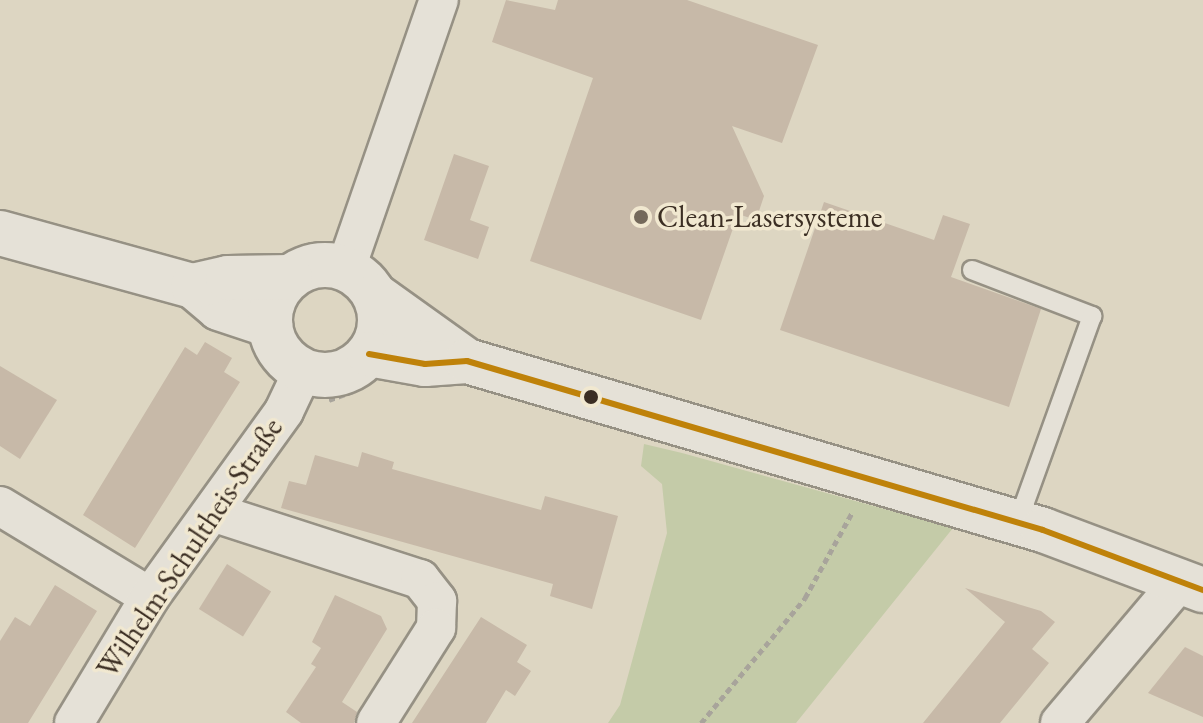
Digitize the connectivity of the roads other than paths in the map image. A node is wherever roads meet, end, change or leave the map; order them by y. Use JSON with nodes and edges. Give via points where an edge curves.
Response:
{"nodes":[{"id":1,"x":439,"y":0,"type":"edge"},
{"id":2,"x":0,"y":233,"type":"edge"},
{"id":3,"x":972,"y":270,"type":"dead end"},
{"id":4,"x":290,"y":277,"type":"junction"},
{"id":5,"x":361,"y":282,"type":"junction"},
{"id":6,"x":193,"y":286,"type":"junction"},
{"id":7,"x":270,"y":325,"type":"junction"},
{"id":8,"x":369,"y":354,"type":"junction"},
{"id":9,"x":467,"y":361,"type":"junction"},
{"id":10,"x":303,"y":371,"type":"junction"},
{"id":11,"x":0,"y":506,"type":"edge"},
{"id":12,"x":212,"y":512,"type":"junction"},
{"id":13,"x":1018,"y":522,"type":"junction"},
{"id":14,"x":1196,"y":584,"type":"edge"},
{"id":15,"x":150,"y":597,"type":"junction"},
{"id":16,"x":74,"y":723,"type":"edge"},
{"id":17,"x":376,"y":723,"type":"edge"},
{"id":18,"x":1060,"y":723,"type":"edge"}],
"edges":[{"from":1,"to":5,"type":"street"},
{"from":2,"to":6,"type":"street"},
{"from":3,"to":13,"type":"lane","via":[[1092,316]]},
{"from":4,"to":5,"type":"street","via":[[327,264]]},
{"from":4,"to":6,"type":"street","via":[[228,278]]},
{"from":4,"to":7,"type":"street","via":[[278,291]]},
{"from":5,"to":8,"type":"street","via":[[381,326]]},
{"from":5,"to":9,"type":"street"},
{"from":6,"to":7,"type":"street","via":[[219,308]]},
{"from":7,"to":10,"type":"street","via":[[287,360]]},
{"from":8,"to":9,"type":"street","via":[[425,364]]},
{"from":8,"to":10,"type":"street","via":[[339,374]]},
{"from":9,"to":13,"type":"street"},
{"from":10,"to":12,"type":"street","name":"Wilhelm-Schultheis-Straße","via":[[284,411]]},
{"from":11,"to":15,"type":"street"},
{"from":12,"to":15,"type":"street","name":"Wilhelm-Schultheis-Straße"},
{"from":12,"to":17,"type":"street","via":[[420,579],[437,601],[436,628]]},
{"from":13,"to":14,"type":"street"},
{"from":14,"to":18,"type":"street"},
{"from":15,"to":16,"type":"street","name":"Wilhelm-Schultheis-Straße"}]}
